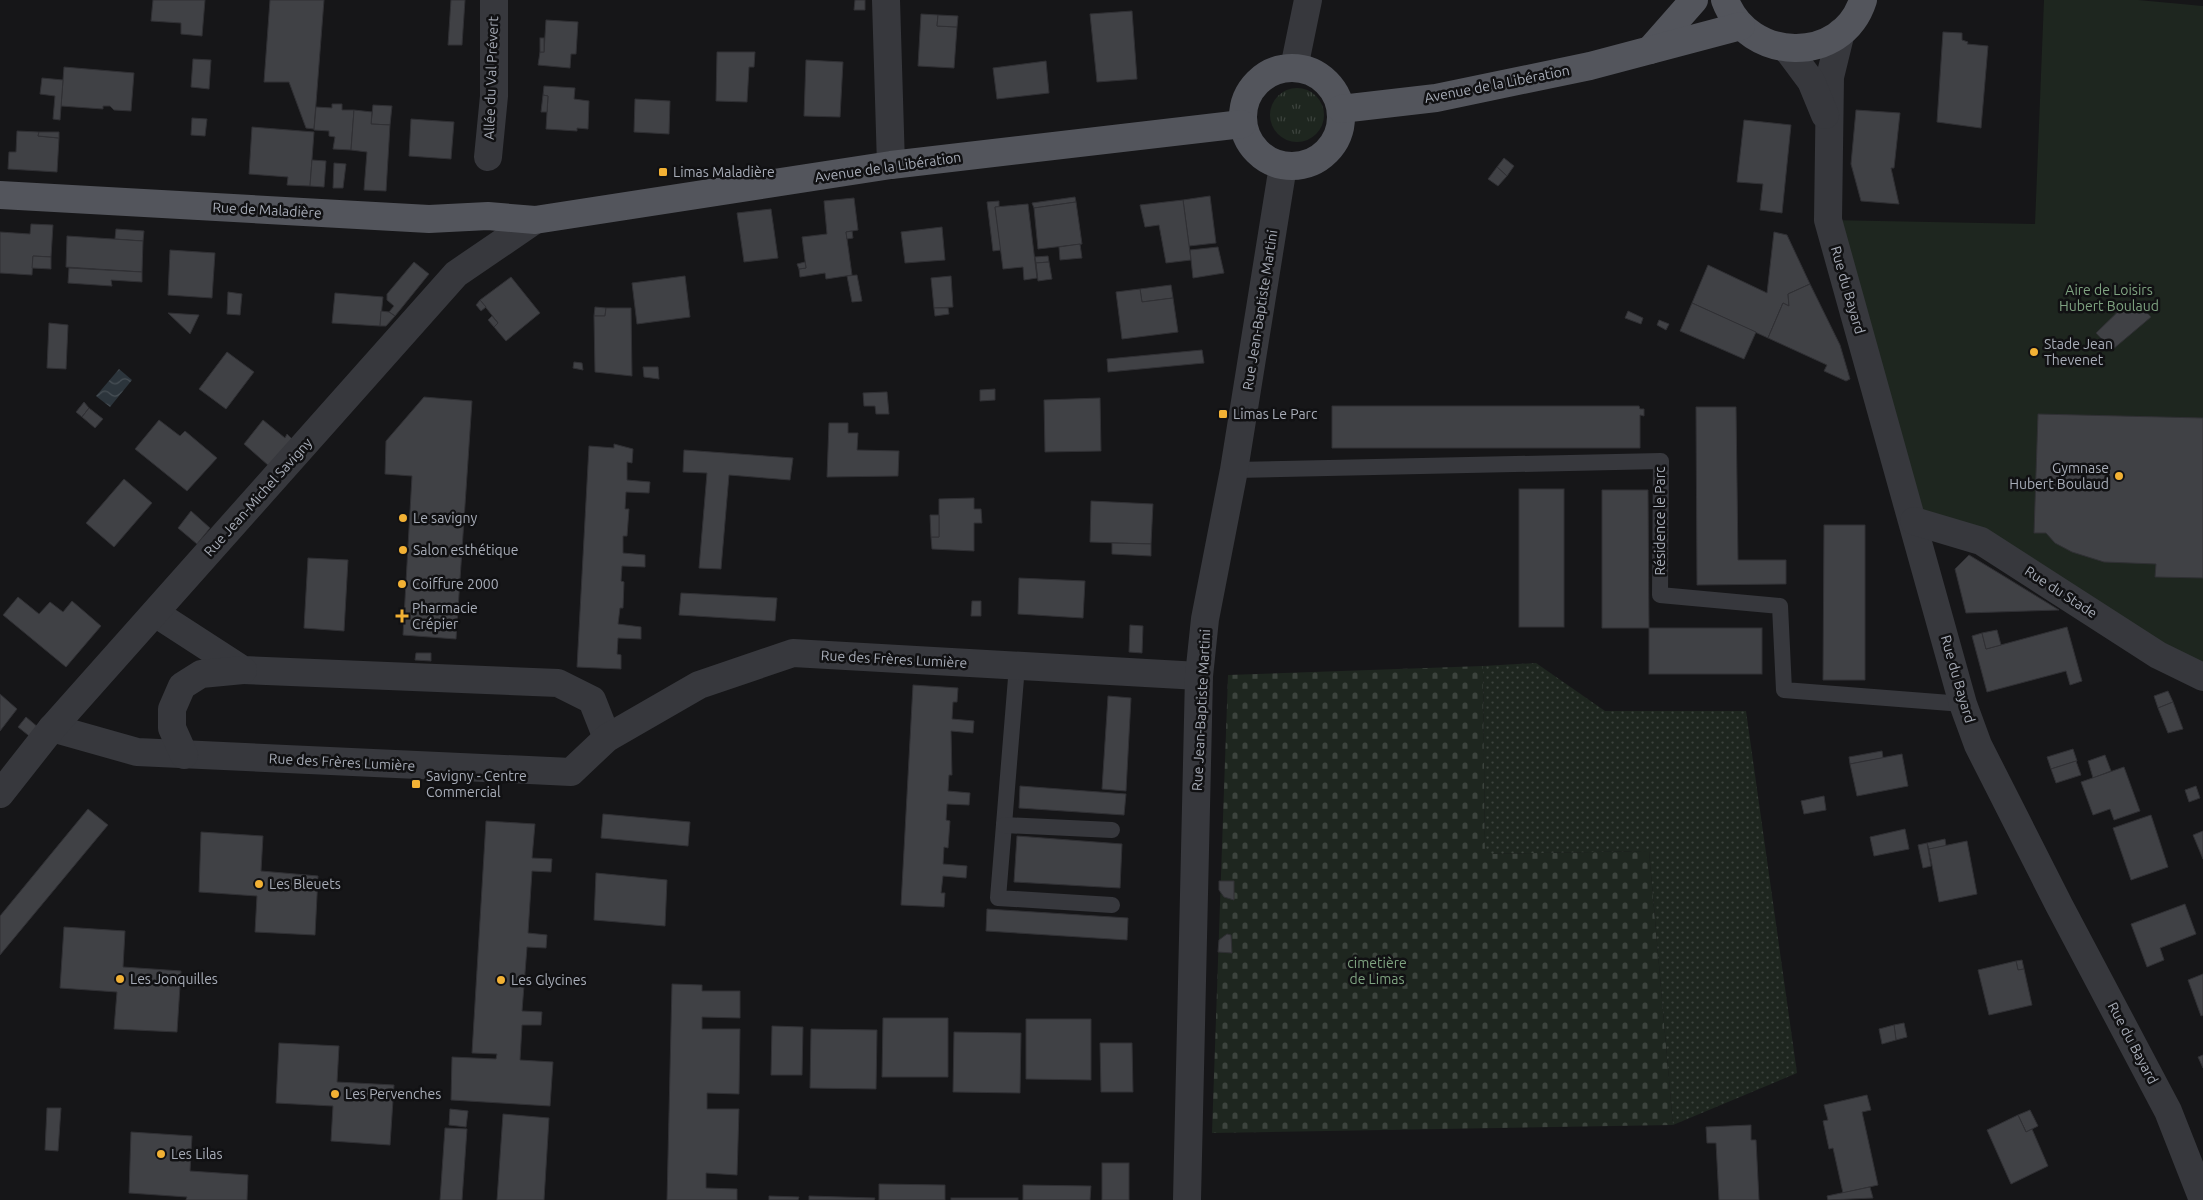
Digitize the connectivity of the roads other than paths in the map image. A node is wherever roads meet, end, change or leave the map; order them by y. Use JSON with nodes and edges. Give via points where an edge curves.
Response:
{"nodes":[{"id":1,"x":494,"y":0,"type":"edge"},
{"id":2,"x":886,"y":0,"type":"edge"},
{"id":3,"x":1308,"y":0,"type":"edge"},
{"id":4,"x":1694,"y":0,"type":"edge"},
{"id":5,"x":1725,"y":0,"type":"edge"},
{"id":6,"x":1863,"y":0,"type":"edge"},
{"id":7,"x":1741,"y":26,"type":"junction"},
{"id":8,"x":1841,"y":32,"type":"junction"},
{"id":9,"x":1788,"y":49,"type":"junction"},
{"id":10,"x":1650,"y":50,"type":"junction"},
{"id":11,"x":1294,"y":68,"type":"junction"},
{"id":12,"x":1341,"y":109,"type":"junction"},
{"id":13,"x":1828,"y":120,"type":"junction"},
{"id":14,"x":1242,"y":124,"type":"junction"},
{"id":15,"x":488,"y":156,"type":"dead end"},
{"id":16,"x":891,"y":165,"type":"junction"},
{"id":17,"x":1283,"y":166,"type":"junction"},
{"id":18,"x":0,"y":195,"type":"edge"},
{"id":19,"x":535,"y":220,"type":"junction"},
{"id":20,"x":1234,"y":470,"type":"junction"},
{"id":21,"x":1914,"y":522,"type":"junction"},
{"id":22,"x":155,"y":613,"type":"junction"},
{"id":23,"x":1017,"y":666,"type":"junction"},
{"id":24,"x":243,"y":670,"type":"junction"},
{"id":25,"x":1199,"y":676,"type":"junction"},
{"id":26,"x":2203,"y":678,"type":"edge"},
{"id":27,"x":1963,"y":704,"type":"junction"},
{"id":28,"x":52,"y":728,"type":"junction"},
{"id":29,"x":607,"y":738,"type":"junction"},
{"id":30,"x":184,"y":755,"type":"junction"},
{"id":31,"x":0,"y":794,"type":"edge"},
{"id":32,"x":1004,"y":825,"type":"junction"},
{"id":33,"x":1112,"y":830,"type":"dead end"},
{"id":34,"x":1112,"y":905,"type":"dead end"},
{"id":35,"x":1187,"y":1200,"type":"edge"},
{"id":36,"x":2203,"y":1200,"type":"edge"}],
"edges":[{"from":1,"to":15,"type":"street","name":"Allée du Val Prévert","via":[[494,96]]},
{"from":2,"to":16,"type":"street"},
{"from":3,"to":11,"type":"street"},
{"from":4,"to":10,"type":"main road"},
{"from":5,"to":7,"type":"main road","via":[[1728,10]]},
{"from":6,"to":8,"type":"main road","via":[[1853,20]]},
{"from":7,"to":9,"type":"main road","via":[[1754,38]]},
{"from":7,"to":10,"type":"main road","name":"Avenue de la Libération"},
{"from":8,"to":9,"type":"main road","via":[[1816,45]]},
{"from":8,"to":13,"type":"street","name":"Rue du Bayard","via":[[1830,77]]},
{"from":9,"to":13,"type":"street","name":"Rue du Bayard","via":[[1811,81]]},
{"from":10,"to":12,"type":"main road","name":"Avenue de la Libération","via":[[1436,98]]},
{"from":11,"to":12,"type":"main road","via":[[1310,71],[1324,80],[1335,93]]},
{"from":11,"to":14,"type":"main road","via":[[1272,72],[1255,84],[1246,96]]},
{"from":12,"to":17,"type":"main road","via":[[1341,124],[1327,152],[1314,162]]},
{"from":13,"to":21,"type":"street","name":"Rue du Bayard","via":[[1828,220]]},
{"from":14,"to":16,"type":"main road","name":"Avenue de la Libération"},
{"from":14,"to":17,"type":"main road","via":[[1256,152]]},
{"from":16,"to":19,"type":"main road","name":"Avenue de la Libération"},
{"from":17,"to":20,"type":"street","name":"Rue Jean-Baptiste Martini"},
{"from":18,"to":19,"type":"main road","name":"Rue de Maladière","via":[[428,219],[488,216]]},
{"from":19,"to":22,"type":"street","name":"Rue Jean-Michel Savigny","via":[[456,274]]},
{"from":20,"to":25,"type":"street","name":"Rue Jean-Baptiste Martini","via":[[1205,620]]},
{"from":20,"to":27,"type":"lane","name":"Résidence le Parc","via":[[1661,460],[1660,595],[1780,606],[1784,690]]},
{"from":21,"to":26,"type":"street","name":"Rue du Stade","via":[[1982,541],[2158,655]]},
{"from":21,"to":27,"type":"street","name":"Rue du Bayard"},
{"from":22,"to":24,"type":"street"},
{"from":22,"to":28,"type":"street","name":"Rue Jean-Michel Savigny"},
{"from":23,"to":25,"type":"street","name":"Rue des Frères Lumière"},
{"from":23,"to":29,"type":"street","name":"Rue des Frères Lumière","via":[[793,653],[699,685]]},
{"from":23,"to":32,"type":"lane"},
{"from":24,"to":29,"type":"street","via":[[558,683],[592,700]]},
{"from":24,"to":30,"type":"street","via":[[201,674],[182,686],[172,709],[172,728]]},
{"from":25,"to":35,"type":"street","name":"Rue Jean-Baptiste Martini"},
{"from":27,"to":36,"type":"street","name":"Rue du Bayard","via":[[1978,745],[2168,1110]]},
{"from":28,"to":30,"type":"street","name":"Rue des Frères Lumière","via":[[137,752]]},
{"from":28,"to":31,"type":"street","name":"Rue Jean-Michel Savigny"},
{"from":29,"to":30,"type":"street","name":"Rue des Frères Lumière","via":[[571,772]]},
{"from":32,"to":33,"type":"lane"},
{"from":32,"to":34,"type":"lane","via":[[998,898]]}]}
